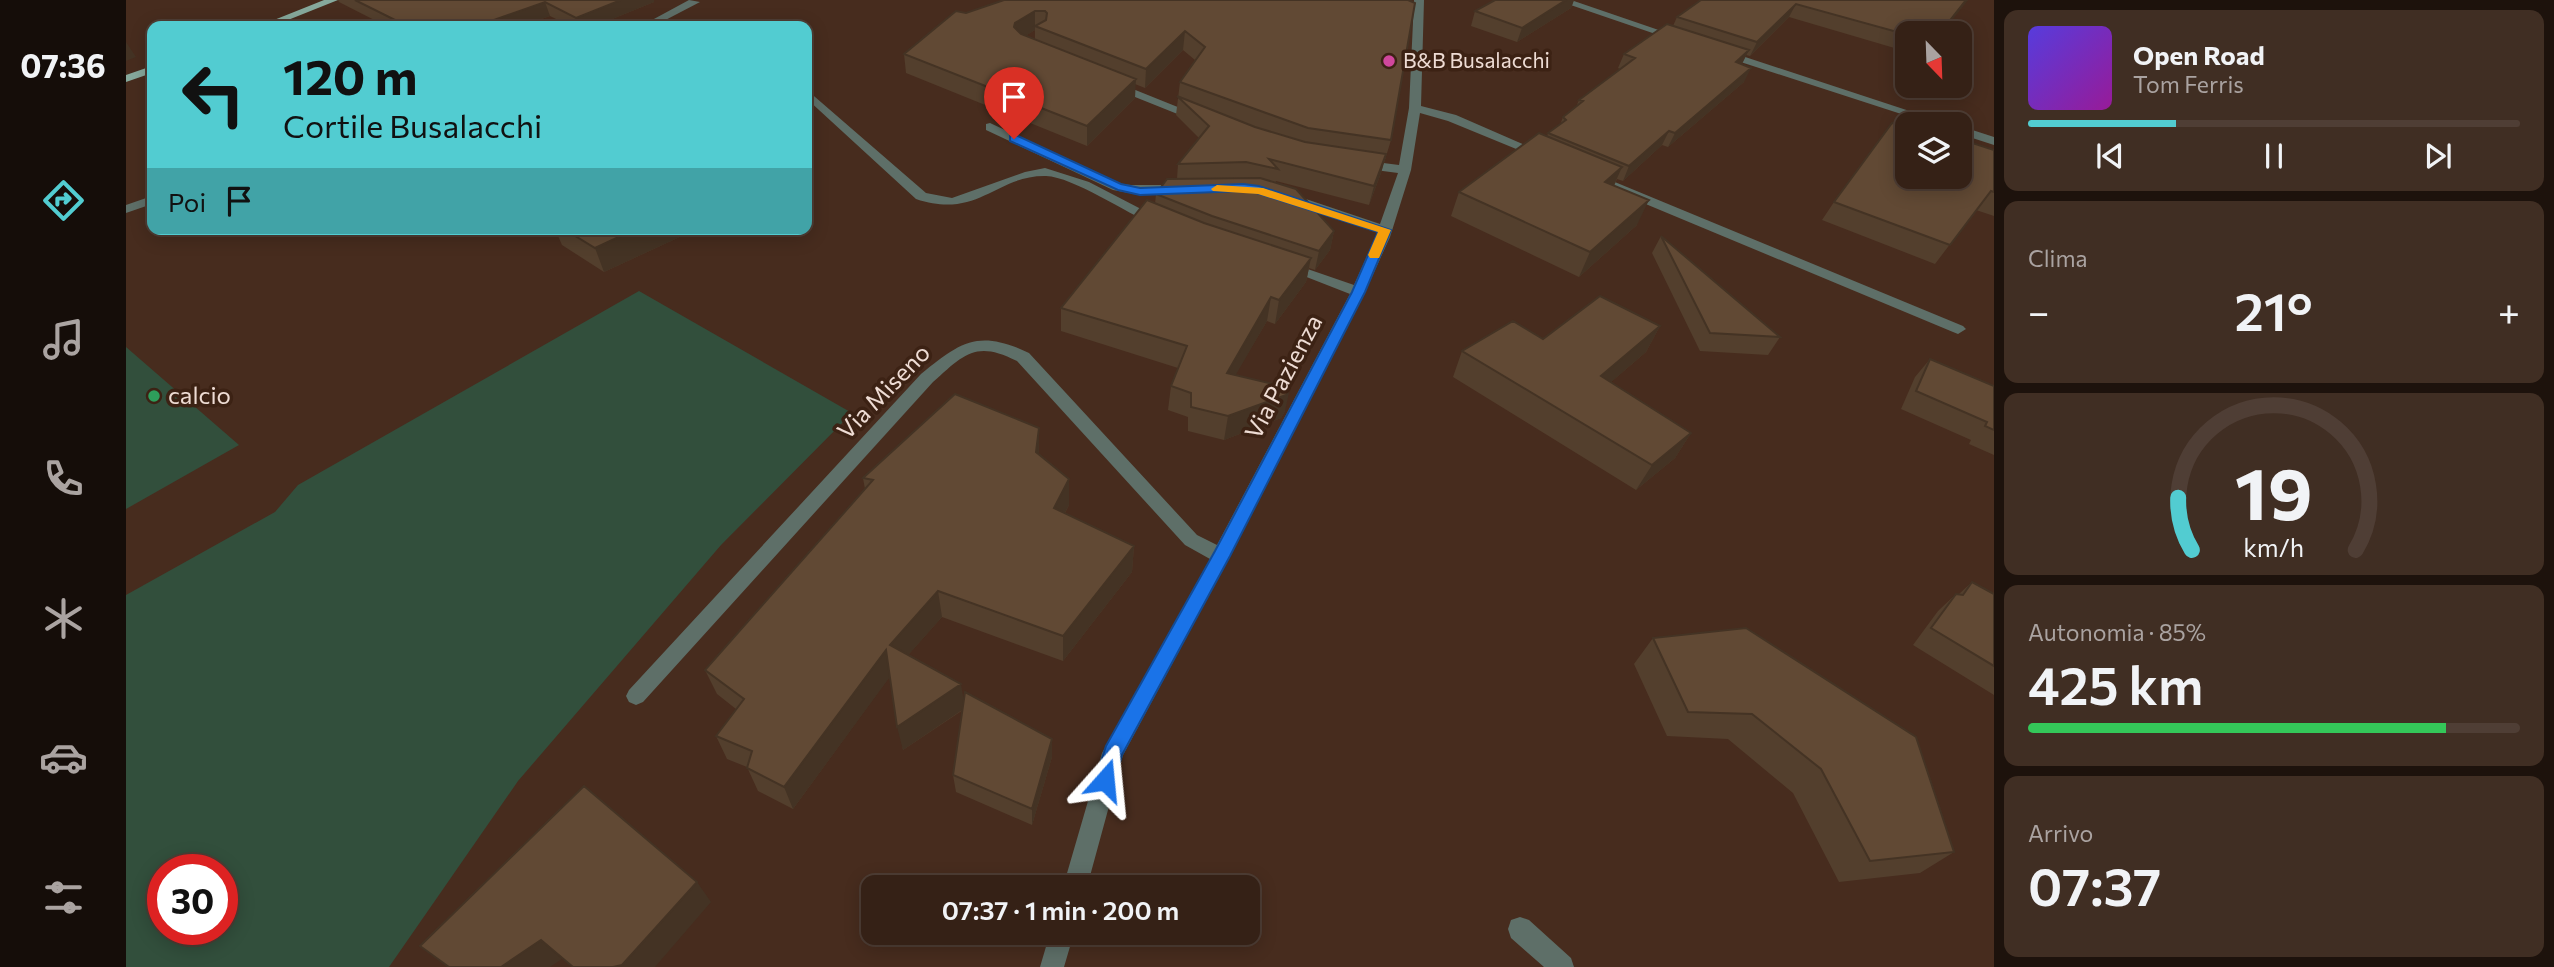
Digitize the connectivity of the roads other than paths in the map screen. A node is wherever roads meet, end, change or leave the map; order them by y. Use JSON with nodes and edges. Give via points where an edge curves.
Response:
{"nodes":[{"id":1,"x":333,"y":0,"type":"edge"},
{"id":2,"x":694,"y":0,"type":"edge"},
{"id":3,"x":1419,"y":0,"type":"edge"},
{"id":4,"x":1561,"y":0,"type":"edge"},
{"id":5,"x":277,"y":21,"type":"edge"},
{"id":6,"x":656,"y":21,"type":"edge"},
{"id":7,"x":1690,"y":42,"type":"edge"},
{"id":8,"x":1717,"y":51,"type":"edge"},
{"id":9,"x":147,"y":71,"type":"edge"},
{"id":10,"x":126,"y":79,"type":"edge"},
{"id":11,"x":1104,"y":81,"type":"edge"},
{"id":12,"x":812,"y":98,"type":"edge"},
{"id":13,"x":1415,"y":108,"type":"junction"},
{"id":14,"x":1906,"y":112,"type":"edge"},
{"id":15,"x":1206,"y":121,"type":"edge"},
{"id":16,"x":990,"y":127,"type":"dead end"},
{"id":17,"x":1972,"y":134,"type":"edge"},
{"id":18,"x":1994,"y":141,"type":"edge"},
{"id":19,"x":1552,"y":160,"type":"edge"},
{"id":20,"x":1342,"y":161,"type":"edge"},
{"id":21,"x":1405,"y":170,"type":"junction"},
{"id":22,"x":1576,"y":170,"type":"edge"},
{"id":23,"x":1202,"y":189,"type":"edge"},
{"id":24,"x":1279,"y":195,"type":"edge"},
{"id":25,"x":147,"y":202,"type":"edge"},
{"id":26,"x":126,"y":209,"type":"edge"},
{"id":27,"x":1175,"y":228,"type":"edge"},
{"id":28,"x":1385,"y":230,"type":"junction"},
{"id":29,"x":1270,"y":261,"type":"edge"},
{"id":30,"x":1358,"y":292,"type":"junction"},
{"id":31,"x":1958,"y":328,"type":"dead end"},
{"id":32,"x":1221,"y":556,"type":"junction"},
{"id":33,"x":636,"y":696,"type":"dead end"},
{"id":34,"x":1078,"y":875,"type":"edge"},
{"id":35,"x":1520,"y":929,"type":"dead end"},
{"id":36,"x":1058,"y":945,"type":"edge"},
{"id":37,"x":1052,"y":967,"type":"edge"},
{"id":38,"x":1562,"y":967,"type":"edge"}],
"edges":[{"from":1,"to":5,"type":"main road"},
{"from":2,"to":6,"type":"street"},
{"from":3,"to":13,"type":"street","name":"Via Pazienza"},
{"from":4,"to":7,"type":"street"},
{"from":8,"to":14,"type":"street"},
{"from":9,"to":10,"type":"main road"},
{"from":11,"to":15,"type":"street"},
{"from":12,"to":27,"type":"street","via":[[932,202],[985,193],[1046,171]]},
{"from":13,"to":19,"type":"street","via":[[1452,118]]},
{"from":13,"to":21,"type":"street","name":"Via Pazienza"},
{"from":16,"to":23,"type":"street","via":[[1118,187]]},
{"from":17,"to":18,"type":"street"},
{"from":20,"to":21,"type":"street"},
{"from":21,"to":28,"type":"street","name":"Via Pazienza"},
{"from":22,"to":31,"type":"street"},
{"from":24,"to":28,"type":"street"},
{"from":25,"to":26,"type":"street"},
{"from":28,"to":30,"type":"street","name":"Via Pazienza"},
{"from":29,"to":30,"type":"street"},
{"from":30,"to":32,"type":"street","name":"Via Pazienza"},
{"from":32,"to":33,"type":"street","name":"Via Miseno","via":[[1191,540],[1023,358],[1000,344],[980,343],[953,355],[927,378]]},
{"from":32,"to":34,"type":"street","name":"Via Pazienza","via":[[1113,753]]},
{"from":35,"to":38,"type":"street"},
{"from":36,"to":37,"type":"street"}]}
